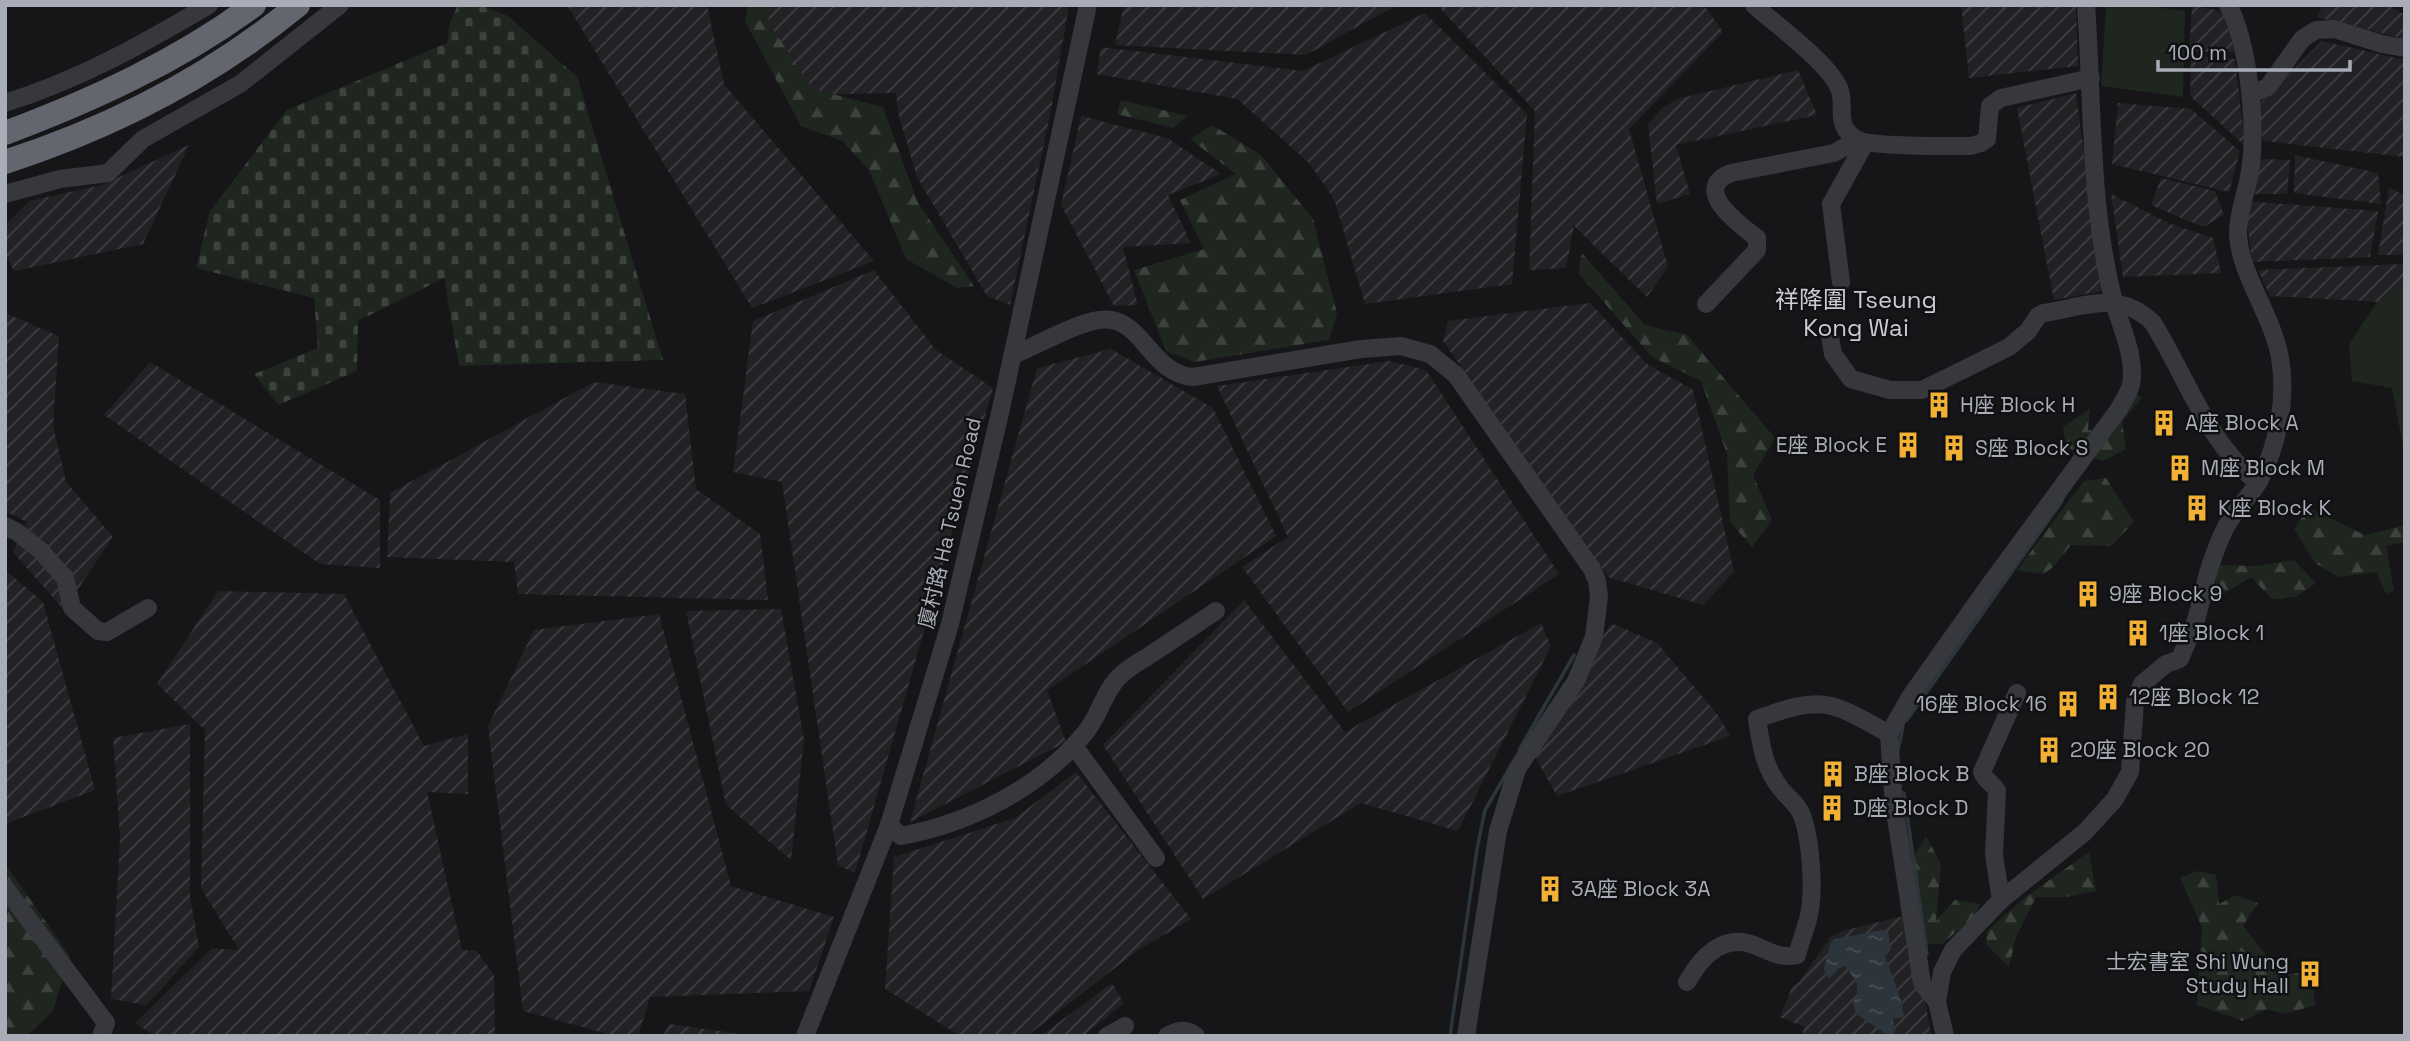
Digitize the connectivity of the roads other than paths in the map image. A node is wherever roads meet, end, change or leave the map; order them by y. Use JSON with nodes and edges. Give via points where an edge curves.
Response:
{"nodes":[{"id":1,"x":209,"y":5,"type":"edge"},
{"id":2,"x":254,"y":5,"type":"edge"},
{"id":3,"x":298,"y":5,"type":"edge"},
{"id":4,"x":340,"y":5,"type":"edge"},
{"id":5,"x":1088,"y":5,"type":"edge"},
{"id":6,"x":1754,"y":5,"type":"edge"},
{"id":7,"x":2086,"y":5,"type":"edge"},
{"id":8,"x":2228,"y":5,"type":"edge"},
{"id":9,"x":2405,"y":48,"type":"edge"},
{"id":10,"x":2091,"y":78,"type":"junction"},
{"id":11,"x":2250,"y":94,"type":"junction"},
{"id":12,"x":5,"y":103,"type":"edge"},
{"id":13,"x":5,"y":132,"type":"edge"},
{"id":14,"x":1861,"y":141,"type":"junction"},
{"id":15,"x":5,"y":162,"type":"edge"},
{"id":16,"x":5,"y":194,"type":"edge"},
{"id":17,"x":1841,"y":282,"type":"dead end"},
{"id":18,"x":2114,"y":301,"type":"junction"},
{"id":19,"x":1706,"y":304,"type":"dead end"},
{"id":20,"x":1830,"y":337,"type":"dead end"},
{"id":21,"x":1012,"y":356,"type":"junction"},
{"id":22,"x":2258,"y":484,"type":"junction"},
{"id":23,"x":5,"y":526,"type":"edge"},
{"id":24,"x":148,"y":608,"type":"dead end"},
{"id":25,"x":1216,"y":611,"type":"dead end"},
{"id":26,"x":2017,"y":693,"type":"dead end"},
{"id":27,"x":1889,"y":734,"type":"junction"},
{"id":28,"x":1074,"y":746,"type":"junction"},
{"id":29,"x":889,"y":825,"type":"junction"},
{"id":30,"x":1156,"y":858,"type":"dead end"},
{"id":31,"x":5,"y":888,"type":"edge"},
{"id":32,"x":2001,"y":900,"type":"junction"},
{"id":33,"x":1687,"y":982,"type":"dead end"},
{"id":34,"x":1937,"y":1002,"type":"junction"},
{"id":35,"x":1127,"y":1028,"type":"edge"},
{"id":36,"x":101,"y":1036,"type":"edge"},
{"id":37,"x":805,"y":1036,"type":"edge"},
{"id":38,"x":1107,"y":1036,"type":"edge"},
{"id":39,"x":1167,"y":1036,"type":"edge"},
{"id":40,"x":1196,"y":1036,"type":"edge"},
{"id":41,"x":1466,"y":1036,"type":"edge"},
{"id":42,"x":1945,"y":1036,"type":"edge"}],
"edges":[{"from":1,"to":12,"type":"street","via":[[118,58]]},
{"from":2,"to":13,"type":"highway","via":[[139,76],[65,111]]},
{"from":3,"to":15,"type":"highway","via":[[241,48],[156,99],[75,137]]},
{"from":4,"to":16,"type":"street","via":[[240,84],[144,139],[108,173],[60,179]]},
{"from":5,"to":21,"type":"street","name":"廈村路 Ha Tsuen Road"},
{"from":6,"to":14,"type":"street","via":[[1828,72],[1841,89],[1840,117],[1849,134]]},
{"from":7,"to":10,"type":"street"},
{"from":8,"to":11,"type":"street","via":[[2237,21]]},
{"from":9,"to":11,"type":"street","via":[[2334,29],[2316,30],[2302,39],[2268,87]]},
{"from":10,"to":14,"type":"street","via":[[2001,98],[1990,106],[1987,139],[1971,146]]},
{"from":10,"to":18,"type":"street","via":[[2098,218]]},
{"from":11,"to":22,"type":"street","via":[[2254,125],[2238,236],[2273,329],[2282,383],[2272,452]]},
{"from":14,"to":17,"type":"street","via":[[1831,204]]},
{"from":14,"to":19,"type":"street","via":[[1834,153],[1731,173],[1718,180],[1717,198],[1725,212],[1757,238],[1758,244]]},
{"from":18,"to":20,"type":"street","via":[[2044,313],[2010,347],[1922,390],[1890,390],[1851,379],[1833,354]]},
{"from":18,"to":22,"type":"street","via":[[2130,306],[2153,323],[2202,415],[2233,461]]},
{"from":18,"to":27,"type":"street","via":[[2128,344],[2131,384],[2127,395]]},
{"from":21,"to":29,"type":"street","name":"廈村路 Ha Tsuen Road","via":[[950,624]]},
{"from":21,"to":41,"type":"street","via":[[1100,320],[1127,325],[1169,371],[1181,376],[1361,349],[1401,346],[1430,354],[1456,375],[1592,569],[1599,597],[1594,637],[1576,681],[1517,769],[1498,831]]},
{"from":22,"to":32,"type":"street","via":[[2218,546],[2180,659],[2166,664],[2142,684],[2135,702],[2130,772],[2115,799],[2085,832]]},
{"from":23,"to":24,"type":"street","via":[[40,550],[65,578],[72,608],[98,631],[107,632]]},
{"from":25,"to":28,"type":"street","via":[[1121,675]]},
{"from":26,"to":32,"type":"street","via":[[1982,772],[1997,791],[1994,856]]},
{"from":27,"to":33,"type":"street","via":[[1847,710],[1825,704],[1802,704],[1757,719],[1763,757],[1803,818],[1810,857],[1808,919],[1797,955],[1787,957],[1737,940],[1704,957]]},
{"from":27,"to":34,"type":"street","via":[[1894,805],[1922,982]]},
{"from":28,"to":29,"type":"street","via":[[1026,786],[972,815],[901,836]]},
{"from":28,"to":30,"type":"street"},
{"from":29,"to":37,"type":"street","name":"廈村路 Ha Tsuen Road"},
{"from":31,"to":36,"type":"street","via":[[106,1023]]},
{"from":32,"to":34,"type":"street","via":[[1952,950],[1942,972]]},
{"from":34,"to":42,"type":"street"},
{"from":35,"to":38,"type":"street"},
{"from":39,"to":40,"type":"street","via":[[1186,1030]]}]}
